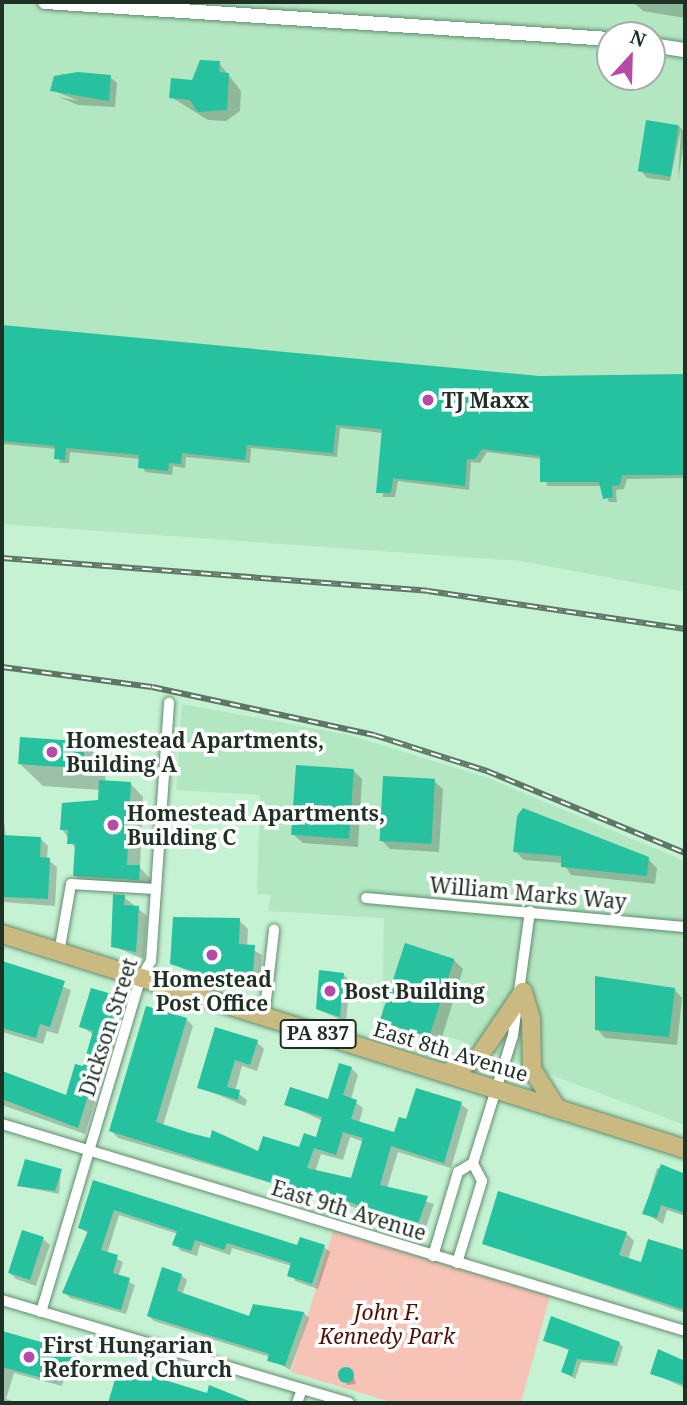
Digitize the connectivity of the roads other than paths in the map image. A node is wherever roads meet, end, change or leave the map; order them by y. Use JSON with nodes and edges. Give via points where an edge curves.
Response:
{"nodes":[{"id":1,"x":45,"y":2,"type":"edge"},
{"id":2,"x":596,"y":38,"type":"edge"},
{"id":3,"x":666,"y":47,"type":"edge"},
{"id":4,"x":685,"y":50,"type":"edge"},
{"id":5,"x":169,"y":703,"type":"dead end"},
{"id":6,"x":155,"y":889,"type":"junction"},
{"id":7,"x":366,"y":898,"type":"dead end"},
{"id":8,"x":530,"y":911,"type":"junction"},
{"id":9,"x":685,"y":927,"type":"edge"},
{"id":10,"x":274,"y":930,"type":"dead end"},
{"id":11,"x":2,"y":934,"type":"edge"},
{"id":12,"x":59,"y":953,"type":"junction"},
{"id":13,"x":140,"y":979,"type":"junction"},
{"id":14,"x":523,"y":992,"type":"junction"},
{"id":15,"x":264,"y":1017,"type":"junction"},
{"id":16,"x":446,"y":1073,"type":"junction"},
{"id":17,"x":496,"y":1088,"type":"junction"},
{"id":18,"x":556,"y":1108,"type":"junction"},
{"id":19,"x":2,"y":1124,"type":"edge"},
{"id":20,"x":685,"y":1149,"type":"edge"},
{"id":21,"x":88,"y":1150,"type":"junction"},
{"id":22,"x":474,"y":1163,"type":"junction"},
{"id":23,"x":433,"y":1256,"type":"junction"},
{"id":24,"x":457,"y":1262,"type":"junction"},
{"id":25,"x":2,"y":1300,"type":"edge"},
{"id":26,"x":41,"y":1312,"type":"junction"},
{"id":27,"x":685,"y":1331,"type":"edge"},
{"id":28,"x":302,"y":1388,"type":"junction"},
{"id":29,"x":297,"y":1403,"type":"edge"},
{"id":30,"x":349,"y":1403,"type":"edge"}],
"edges":[{"from":1,"to":2,"type":"street"},
{"from":3,"to":4,"type":"street"},
{"from":5,"to":6,"type":"street","name":"Dickson Street"},
{"from":6,"to":12,"type":"street","via":[[71,884]]},
{"from":6,"to":13,"type":"street","name":"Dickson Street","via":[[151,961]]},
{"from":7,"to":8,"type":"street","name":"William Marks Way"},
{"from":8,"to":9,"type":"street","name":"William Marks Way"},
{"from":8,"to":14,"type":"street"},
{"from":10,"to":15,"type":"street"},
{"from":11,"to":12,"type":"main road","name":"East 8th Avenue","number":"PA 837"},
{"from":12,"to":13,"type":"main road","name":"East 8th Avenue","number":"PA 837"},
{"from":13,"to":15,"type":"main road","name":"East 8th Avenue","number":"PA 837"},
{"from":13,"to":21,"type":"street","name":"Dickson Street"},
{"from":14,"to":16,"type":"main road","via":[[478,1058]]},
{"from":14,"to":17,"type":"street"},
{"from":14,"to":18,"type":"main road","via":[[531,1019],[532,1069]]},
{"from":15,"to":16,"type":"main road","name":"East 8th Avenue","number":"PA 837"},
{"from":16,"to":17,"type":"main road","name":"East 8th Avenue","number":"PA 837"},
{"from":17,"to":18,"type":"main road","name":"East 8th Avenue","number":"PA 837"},
{"from":17,"to":22,"type":"street"},
{"from":18,"to":20,"type":"main road","name":"East 8th Avenue","number":"PA 837"},
{"from":19,"to":21,"type":"street","name":"East 9th Avenue"},
{"from":21,"to":23,"type":"street","name":"East 9th Avenue"},
{"from":21,"to":26,"type":"street","name":"Dickson Street"},
{"from":22,"to":23,"type":"street","via":[[458,1172]]},
{"from":22,"to":24,"type":"street","via":[[482,1181]]},
{"from":23,"to":24,"type":"street","name":"East 9th Avenue"},
{"from":24,"to":27,"type":"street","name":"East 9th Avenue"},
{"from":25,"to":26,"type":"street"},
{"from":26,"to":28,"type":"street"},
{"from":28,"to":29,"type":"street"},
{"from":28,"to":30,"type":"street"}]}
